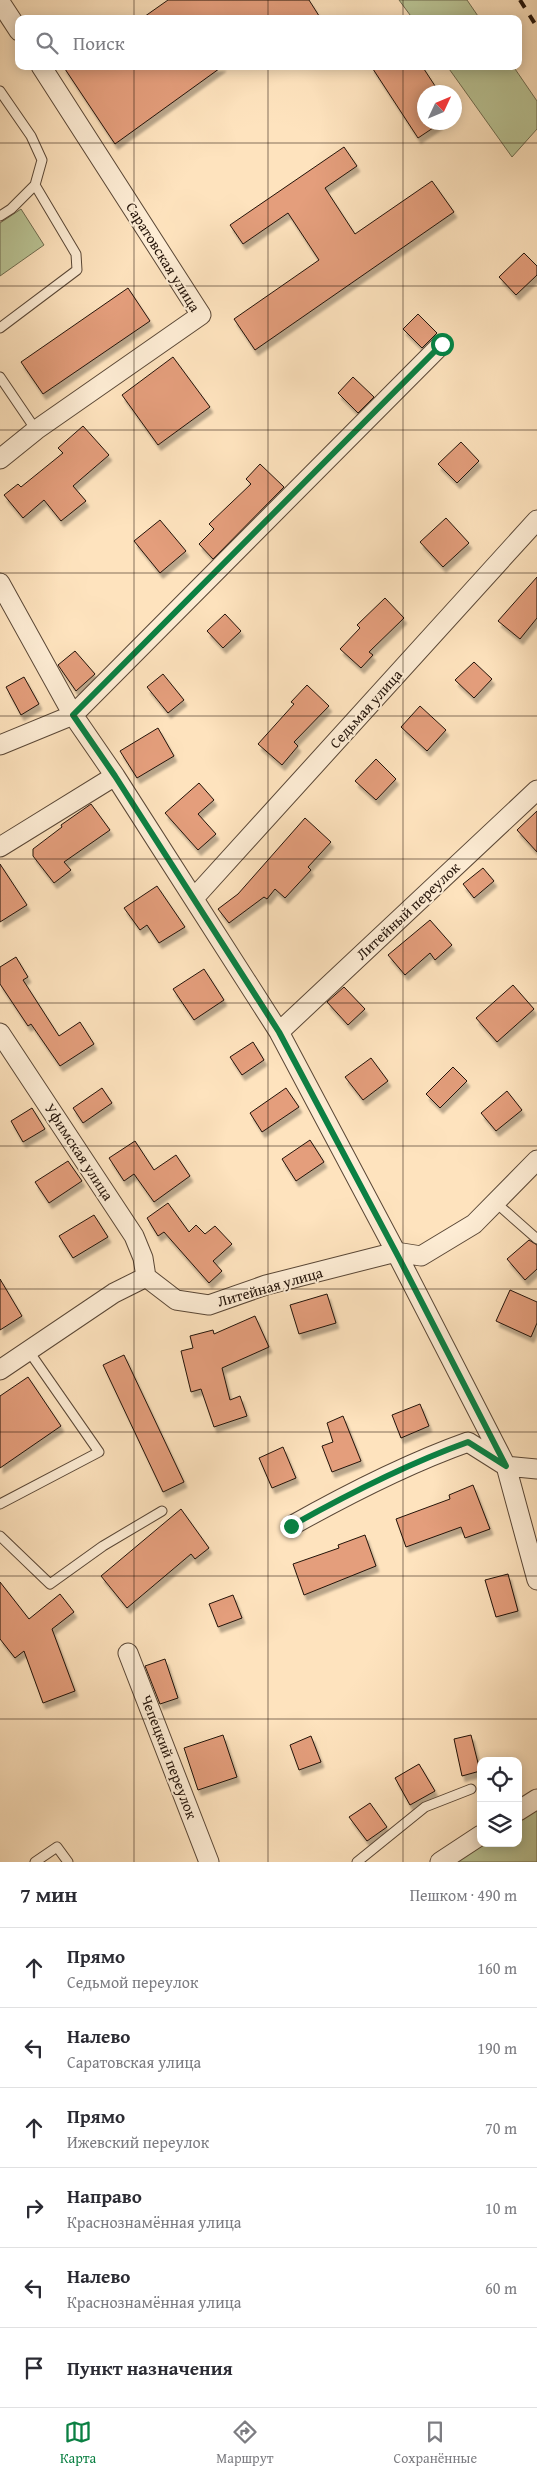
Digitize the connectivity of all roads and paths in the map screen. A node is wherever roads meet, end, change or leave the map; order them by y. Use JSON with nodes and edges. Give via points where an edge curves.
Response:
{"nodes":[{"id":1,"x":0,"y":2,"type":"edge"},
{"id":2,"x":15,"y":25,"type":"edge"},
{"id":3,"x":44,"y":70,"type":"edge"},
{"id":4,"x":0,"y":91,"type":"edge"},
{"id":5,"x":36,"y":186,"type":"junction"},
{"id":6,"x":0,"y":216,"type":"edge"},
{"id":7,"x":0,"y":328,"type":"edge"},
{"id":8,"x":442,"y":344,"type":"dead end"},
{"id":9,"x":0,"y":377,"type":"edge"},
{"id":10,"x":36,"y":430,"type":"junction"},
{"id":11,"x":0,"y":459,"type":"edge"},
{"id":12,"x":537,"y":520,"type":"edge"},
{"id":13,"x":0,"y":583,"type":"edge"},
{"id":14,"x":73,"y":715,"type":"junction"},
{"id":15,"x":0,"y":745,"type":"edge"},
{"id":16,"x":115,"y":776,"type":"junction"},
{"id":17,"x":537,"y":790,"type":"edge"},
{"id":18,"x":0,"y":848,"type":"edge"},
{"id":19,"x":194,"y":898,"type":"junction"},
{"id":20,"x":279,"y":1032,"type":"junction"},
{"id":21,"x":0,"y":1033,"type":"edge"},
{"id":22,"x":537,"y":1160,"type":"edge"},
{"id":23,"x":494,"y":1201,"type":"junction"},
{"id":24,"x":537,"y":1239,"type":"edge"},
{"id":25,"x":396,"y":1252,"type":"junction"},
{"id":26,"x":146,"y":1277,"type":"junction"},
{"id":27,"x":28,"y":1350,"type":"junction"},
{"id":28,"x":0,"y":1370,"type":"edge"},
{"id":29,"x":506,"y":1466,"type":"junction"},
{"id":30,"x":537,"y":1469,"type":"edge"},
{"id":31,"x":0,"y":1504,"type":"edge"},
{"id":32,"x":162,"y":1511,"type":"dead end"},
{"id":33,"x":291,"y":1526,"type":"dead end"},
{"id":34,"x":0,"y":1536,"type":"edge"},
{"id":35,"x":537,"y":1580,"type":"edge"},
{"id":36,"x":128,"y":1653,"type":"dead end"},
{"id":37,"x":471,"y":1789,"type":"dead end"},
{"id":38,"x":537,"y":1799,"type":"edge"},
{"id":39,"x":522,"y":1808,"type":"edge"},
{"id":40,"x":477,"y":1838,"type":"edge"},
{"id":41,"x":35,"y":1862,"type":"edge"},
{"id":42,"x":68,"y":1862,"type":"edge"},
{"id":43,"x":209,"y":1862,"type":"edge"},
{"id":44,"x":357,"y":1862,"type":"edge"},
{"id":45,"x":440,"y":1862,"type":"edge"}],
"edges":[{"from":1,"to":2,"type":"street"},
{"from":3,"to":10,"type":"street","name":"Саратовская улица","via":[[201,314]]},
{"from":4,"to":5,"type":"lane","via":[[32,136],[42,160]]},
{"from":5,"to":6,"type":"lane"},
{"from":5,"to":7,"type":"lane","via":[[76,254],[78,270]]},
{"from":8,"to":14,"type":"street"},
{"from":9,"to":10,"type":"lane"},
{"from":10,"to":11,"type":"street","name":"Саратовская улица"},
{"from":12,"to":19,"type":"street","name":"Седьмая улица"},
{"from":13,"to":14,"type":"street"},
{"from":14,"to":15,"type":"street"},
{"from":14,"to":16,"type":"street"},
{"from":16,"to":18,"type":"street"},
{"from":16,"to":19,"type":"street"},
{"from":17,"to":20,"type":"street","name":"Литейный переулок"},
{"from":19,"to":20,"type":"street"},
{"from":20,"to":25,"type":"street"},
{"from":21,"to":26,"type":"street","name":"Уфимская улица","via":[[134,1236]]},
{"from":22,"to":23,"type":"street","name":"Литейная улица"},
{"from":23,"to":24,"type":"lane"},
{"from":23,"to":25,"type":"street","name":"Литейная улица","via":[[474,1224],[421,1256]]},
{"from":25,"to":26,"type":"street","name":"Литейная улица","via":[[266,1285],[209,1304],[176,1300]]},
{"from":25,"to":29,"type":"street"},
{"from":26,"to":27,"type":"street","via":[[114,1293]]},
{"from":27,"to":28,"type":"street"},
{"from":27,"to":31,"type":"lane","via":[[99,1452]]},
{"from":29,"to":30,"type":"street"},
{"from":29,"to":33,"type":"street","via":[[468,1442],[436,1453],[344,1496]]},
{"from":29,"to":35,"type":"street"},
{"from":32,"to":34,"type":"lane","via":[[103,1546],[50,1584]]},
{"from":36,"to":43,"type":"street","name":"Чепецкий переулок"},
{"from":37,"to":44,"type":"lane","via":[[425,1807]]},
{"from":38,"to":39,"type":"street"},
{"from":40,"to":45,"type":"street"},
{"from":41,"to":42,"type":"lane","via":[[58,1847]]}]}
